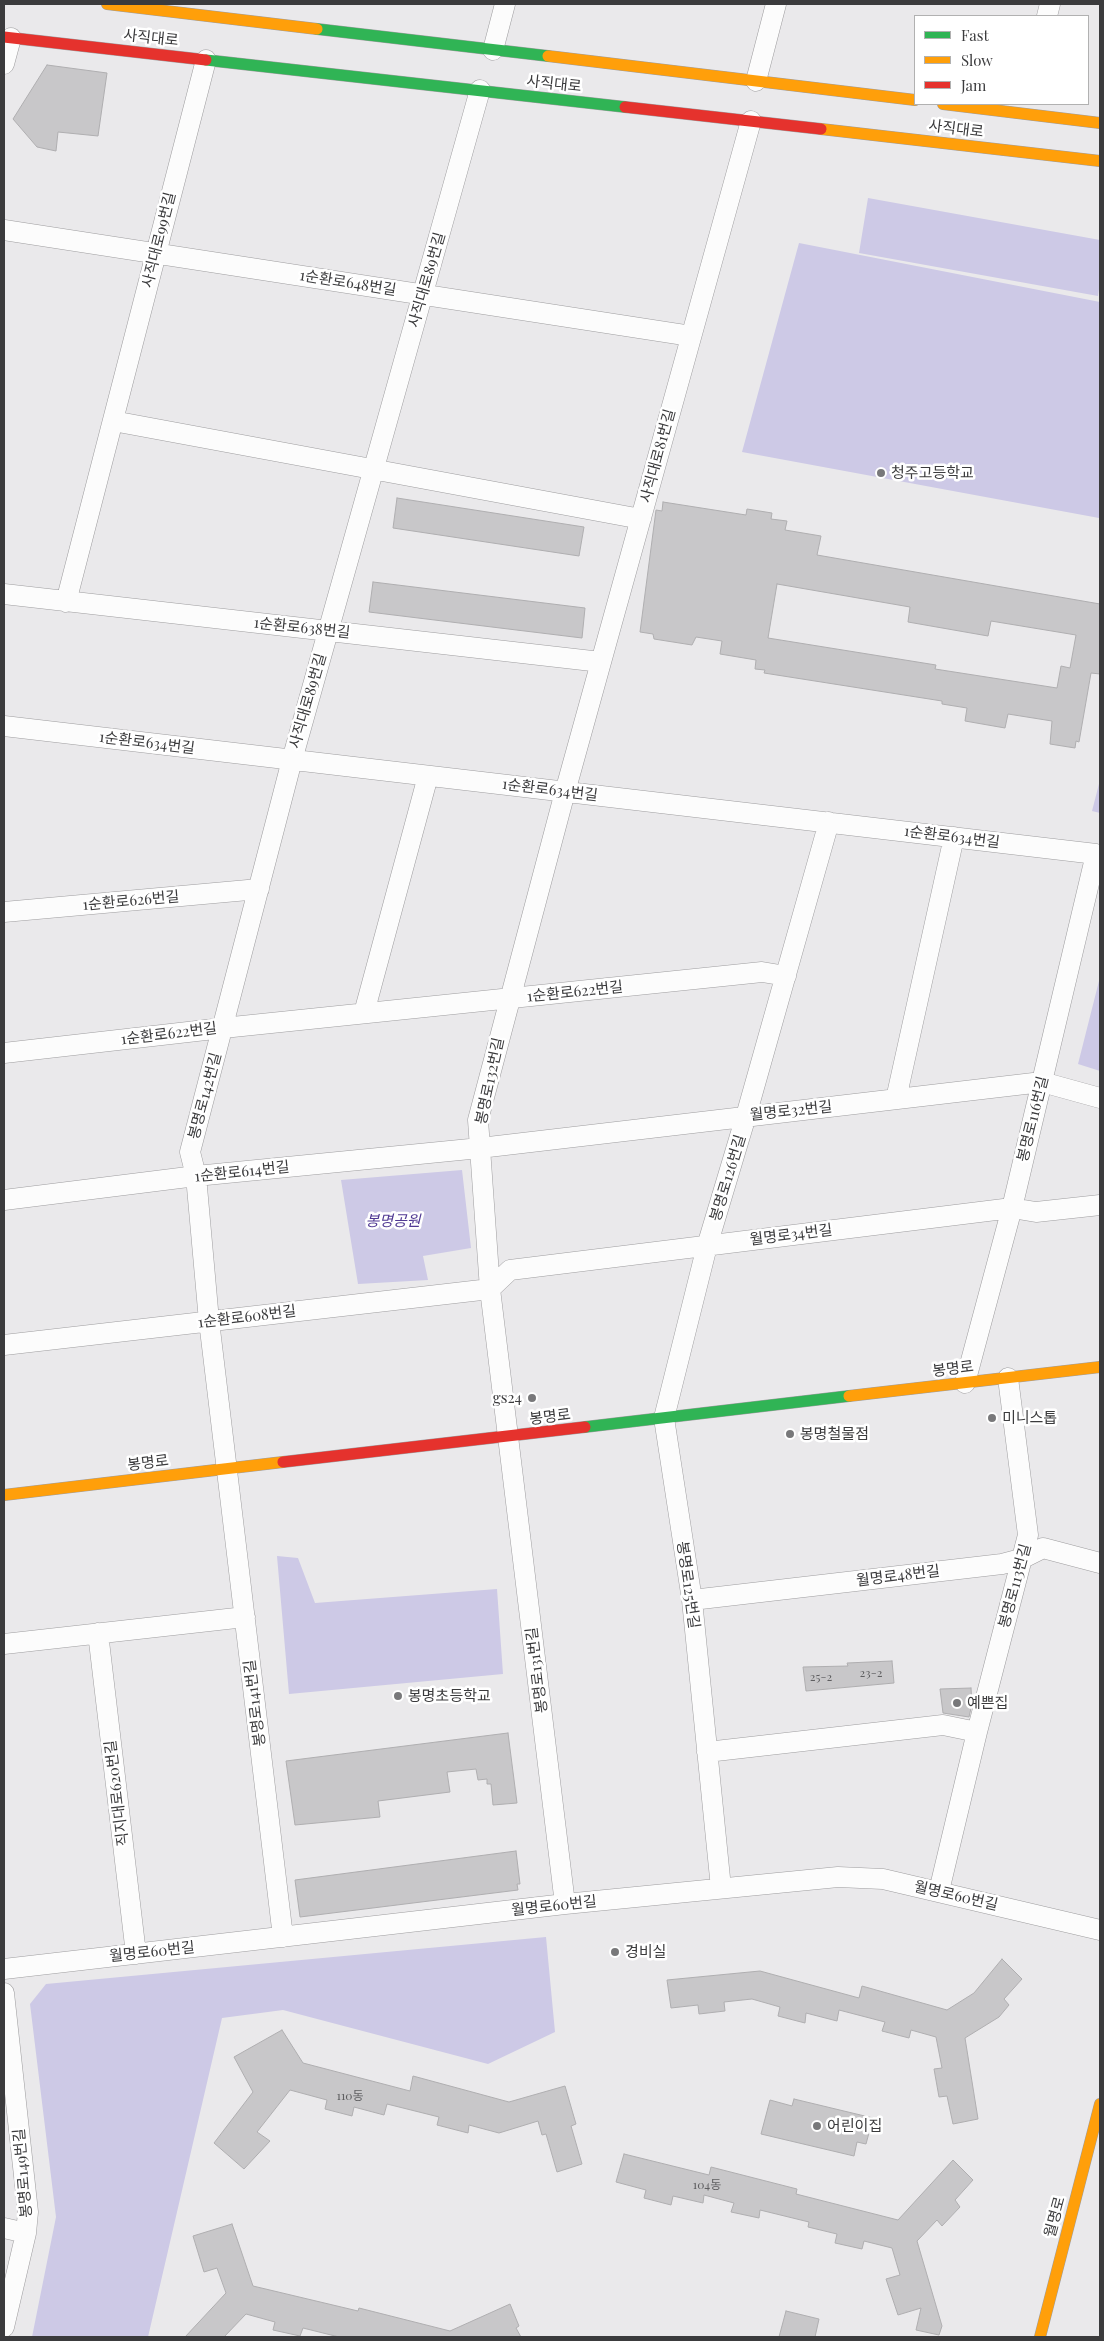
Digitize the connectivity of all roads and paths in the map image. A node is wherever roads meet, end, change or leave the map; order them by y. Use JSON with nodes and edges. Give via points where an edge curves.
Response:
{"nodes":[{"id":1,"x":118,"y":4,"type":"edge"},
{"id":2,"x":505,"y":4,"type":"edge"},
{"id":3,"x":776,"y":4,"type":"edge"},
{"id":4,"x":8,"y":37,"type":"edge"},
{"id":5,"x":493,"y":50,"type":"junction"},
{"id":6,"x":206,"y":60,"type":"junction"},
{"id":7,"x":4,"y":64,"type":"edge"},
{"id":8,"x":756,"y":81,"type":"junction"},
{"id":9,"x":480,"y":90,"type":"junction"},
{"id":10,"x":914,"y":100,"type":"edge"},
{"id":11,"x":959,"y":105,"type":"edge"},
{"id":12,"x":1025,"y":109,"type":"edge"},
{"id":13,"x":751,"y":121,"type":"junction"},
{"id":14,"x":1100,"y":123,"type":"edge"},
{"id":15,"x":1100,"y":161,"type":"edge"},
{"id":16,"x":4,"y":230,"type":"edge"},
{"id":17,"x":156,"y":254,"type":"junction"},
{"id":18,"x":423,"y":294,"type":"junction"},
{"id":19,"x":691,"y":336,"type":"junction"},
{"id":20,"x":113,"y":421,"type":"junction"},
{"id":21,"x":374,"y":469,"type":"junction"},
{"id":22,"x":641,"y":520,"type":"junction"},
{"id":23,"x":4,"y":594,"type":"edge"},
{"id":24,"x":66,"y":602,"type":"junction"},
{"id":25,"x":328,"y":631,"type":"junction"},
{"id":26,"x":601,"y":662,"type":"junction"},
{"id":27,"x":4,"y":726,"type":"edge"},
{"id":28,"x":292,"y":760,"type":"junction"},
{"id":29,"x":428,"y":776,"type":"junction"},
{"id":30,"x":565,"y":792,"type":"junction"},
{"id":31,"x":829,"y":822,"type":"junction"},
{"id":32,"x":954,"y":837,"type":"junction"},
{"id":33,"x":1096,"y":854,"type":"joint"},
{"id":34,"x":259,"y":889,"type":"junction"},
{"id":35,"x":4,"y":912,"type":"edge"},
{"id":36,"x":786,"y":976,"type":"junction"},
{"id":37,"x":509,"y":998,"type":"junction"},
{"id":38,"x":364,"y":1013,"type":"junction"},
{"id":39,"x":223,"y":1028,"type":"junction"},
{"id":40,"x":4,"y":1053,"type":"edge"},
{"id":41,"x":1042,"y":1082,"type":"junction"},
{"id":42,"x":1100,"y":1098,"type":"edge"},
{"id":43,"x":896,"y":1099,"type":"junction"},
{"id":44,"x":746,"y":1116,"type":"junction"},
{"id":45,"x":480,"y":1148,"type":"junction"},
{"id":46,"x":196,"y":1176,"type":"junction"},
{"id":47,"x":4,"y":1200,"type":"edge"},
{"id":48,"x":1100,"y":1205,"type":"edge"},
{"id":49,"x":1012,"y":1208,"type":"junction"},
{"id":50,"x":707,"y":1246,"type":"junction"},
{"id":51,"x":490,"y":1289,"type":"junction"},
{"id":52,"x":209,"y":1322,"type":"junction"},
{"id":53,"x":4,"y":1345,"type":"edge"},
{"id":54,"x":1100,"y":1366,"type":"edge"},
{"id":55,"x":1008,"y":1378,"type":"junction"},
{"id":56,"x":965,"y":1383,"type":"junction"},
{"id":57,"x":664,"y":1418,"type":"junction"},
{"id":58,"x":508,"y":1437,"type":"junction"},
{"id":59,"x":227,"y":1469,"type":"junction"},
{"id":60,"x":4,"y":1495,"type":"edge"},
{"id":61,"x":1021,"y":1559,"type":"junction"},
{"id":62,"x":1100,"y":1563,"type":"edge"},
{"id":63,"x":692,"y":1600,"type":"junction"},
{"id":64,"x":245,"y":1617,"type":"junction"},
{"id":65,"x":98,"y":1633,"type":"junction"},
{"id":66,"x":4,"y":1644,"type":"edge"},
{"id":67,"x":977,"y":1732,"type":"junction"},
{"id":68,"x":707,"y":1752,"type":"junction"},
{"id":69,"x":721,"y":1888,"type":"junction"},
{"id":70,"x":939,"y":1891,"type":"junction"},
{"id":71,"x":565,"y":1904,"type":"junction"},
{"id":72,"x":1100,"y":1930,"type":"edge"},
{"id":73,"x":283,"y":1937,"type":"junction"},
{"id":74,"x":136,"y":1954,"type":"junction"},
{"id":75,"x":4,"y":1969,"type":"edge"},
{"id":76,"x":4,"y":1993,"type":"edge"},
{"id":77,"x":1100,"y":2104,"type":"edge"},
{"id":78,"x":4,"y":2228,"type":"edge"},
{"id":79,"x":26,"y":2233,"type":"junction"},
{"id":80,"x":4,"y":2327,"type":"edge"},
{"id":81,"x":1040,"y":2337,"type":"edge"}],
"edges":[{"from":1,"to":5,"type":"main road","name":"사직대로"},
{"from":2,"to":5,"type":"street"},
{"from":3,"to":8,"type":"street"},
{"from":4,"to":6,"type":"main road","name":"사직대로"},
{"from":4,"to":7,"type":"street"},
{"from":5,"to":8,"type":"main road","name":"사직대로"},
{"from":6,"to":9,"type":"main road","name":"사직대로"},
{"from":6,"to":17,"type":"street","name":"사직대로99번길"},
{"from":8,"to":10,"type":"main road","name":"사직대로"},
{"from":9,"to":13,"type":"main road","name":"사직대로"},
{"from":9,"to":18,"type":"street","name":"사직대로89번길"},
{"from":11,"to":12,"type":"main road","name":"사직대로"},
{"from":12,"to":14,"type":"main road","name":"사직대로"},
{"from":13,"to":15,"type":"main road","name":"사직대로"},
{"from":13,"to":19,"type":"street","name":"사직대로81번길"},
{"from":16,"to":17,"type":"street","name":"1순환로648번길"},
{"from":17,"to":18,"type":"street","name":"1순환로648번길"},
{"from":17,"to":20,"type":"street","name":"사직대로99번길"},
{"from":18,"to":19,"type":"street","name":"1순환로648번길"},
{"from":18,"to":21,"type":"street","name":"사직대로89번길"},
{"from":19,"to":22,"type":"street","name":"사직대로81번길"},
{"from":20,"to":21,"type":"street"},
{"from":20,"to":24,"type":"street","name":"사직대로99번길"},
{"from":21,"to":22,"type":"street"},
{"from":21,"to":25,"type":"street","name":"사직대로89번길"},
{"from":22,"to":26,"type":"street","name":"사직대로81번길"},
{"from":23,"to":24,"type":"street","name":"1순환로638번길"},
{"from":24,"to":25,"type":"street","name":"1순환로638번길"},
{"from":25,"to":26,"type":"street","name":"1순환로638번길"},
{"from":25,"to":28,"type":"street","name":"사직대로89번길"},
{"from":26,"to":30,"type":"street","name":"사직대로81번길"},
{"from":27,"to":28,"type":"street","name":"1순환로634번길"},
{"from":28,"to":29,"type":"street","name":"1순환로634번길"},
{"from":28,"to":34,"type":"street","name":"봉명로142번길"},
{"from":29,"to":30,"type":"street","name":"1순환로634번길"},
{"from":29,"to":38,"type":"street"},
{"from":30,"to":31,"type":"street","name":"1순환로634번길"},
{"from":30,"to":37,"type":"street","name":"봉명로132번길"},
{"from":31,"to":32,"type":"street","name":"1순환로634번길"},
{"from":31,"to":36,"type":"street","name":"봉명로126번길"},
{"from":32,"to":33,"type":"street","name":"1순환로634번길"},
{"from":32,"to":43,"type":"street"},
{"from":33,"to":41,"type":"street","name":"봉명로116번길"},
{"from":34,"to":35,"type":"street","name":"1순환로626번길"},
{"from":34,"to":39,"type":"street","name":"봉명로142번길"},
{"from":36,"to":37,"type":"street","name":"1순환로622번길","via":[[762,972]]},
{"from":36,"to":44,"type":"street","name":"봉명로126번길"},
{"from":37,"to":38,"type":"street","name":"1순환로622번길"},
{"from":37,"to":45,"type":"street","name":"봉명로132번길","via":[[478,1120]]},
{"from":38,"to":39,"type":"street","name":"1순환로622번길"},
{"from":39,"to":40,"type":"street","name":"1순환로622번길"},
{"from":39,"to":46,"type":"street","name":"봉명로142번길","via":[[190,1152]]},
{"from":41,"to":42,"type":"street","name":"월명로32번길"},
{"from":41,"to":43,"type":"street","name":"월명로32번길"},
{"from":41,"to":49,"type":"street","name":"봉명로116번길"},
{"from":43,"to":44,"type":"street","name":"월명로32번길"},
{"from":44,"to":45,"type":"street","name":"월명로32번길"},
{"from":44,"to":50,"type":"street","name":"봉명로126번길"},
{"from":45,"to":46,"type":"street","name":"1순환로614번길"},
{"from":45,"to":51,"type":"street","name":"봉명로132번길"},
{"from":46,"to":47,"type":"street","name":"1순환로614번길"},
{"from":46,"to":52,"type":"street","name":"봉명로142번길"},
{"from":48,"to":49,"type":"street","name":"월명로34번길","via":[[1036,1212]]},
{"from":49,"to":50,"type":"street","name":"월명로34번길"},
{"from":49,"to":56,"type":"street","name":"봉명로116번길"},
{"from":50,"to":51,"type":"street","name":"월명로34번길","via":[[510,1270]]},
{"from":50,"to":57,"type":"street","name":"봉명로126번길"},
{"from":51,"to":52,"type":"street","name":"1순환로608번길"},
{"from":51,"to":58,"type":"street","name":"봉명로132번길"},
{"from":52,"to":53,"type":"street","name":"1순환로608번길"},
{"from":52,"to":59,"type":"street","name":"봉명로142번길"},
{"from":54,"to":55,"type":"main road","name":"봉명로"},
{"from":55,"to":56,"type":"main road","name":"봉명로"},
{"from":55,"to":61,"type":"street","name":"봉명로113번길","via":[[1028,1535]]},
{"from":56,"to":57,"type":"main road","name":"봉명로"},
{"from":57,"to":58,"type":"main road","name":"봉명로"},
{"from":57,"to":63,"type":"street","name":"봉명로125번길"},
{"from":58,"to":59,"type":"main road","name":"봉명로"},
{"from":58,"to":71,"type":"street","name":"봉명로131번길"},
{"from":59,"to":60,"type":"main road","name":"봉명로"},
{"from":59,"to":64,"type":"street","name":"봉명로141번길"},
{"from":61,"to":62,"type":"street","name":"월명로48번길","via":[[1043,1548]]},
{"from":61,"to":63,"type":"street","name":"월명로48번길","via":[[1002,1564]]},
{"from":61,"to":67,"type":"street","name":"봉명로113번길"},
{"from":63,"to":68,"type":"street","name":"봉명로125번길"},
{"from":64,"to":65,"type":"street"},
{"from":64,"to":73,"type":"street","name":"봉명로141번길"},
{"from":65,"to":66,"type":"street"},
{"from":65,"to":74,"type":"street","name":"직지대로620번길"},
{"from":67,"to":68,"type":"street","via":[[943,1725]]},
{"from":67,"to":70,"type":"street","name":"봉명로113번길"},
{"from":68,"to":69,"type":"street","name":"봉명로125번길"},
{"from":69,"to":70,"type":"street","name":"월명로60번길","via":[[838,1878],[882,1879]]},
{"from":69,"to":71,"type":"street","name":"월명로60번길"},
{"from":70,"to":72,"type":"street","name":"월명로60번길"},
{"from":71,"to":73,"type":"street","name":"월명로60번길"},
{"from":73,"to":74,"type":"street","name":"월명로60번길"},
{"from":74,"to":75,"type":"street","name":"월명로60번길"},
{"from":76,"to":79,"type":"street","name":"봉명로149번길","via":[[28,2212]]},
{"from":77,"to":81,"type":"main road","name":"월명로"},
{"from":78,"to":79,"type":"street"},
{"from":79,"to":80,"type":"street","name":"봉명로149번길"}]}
